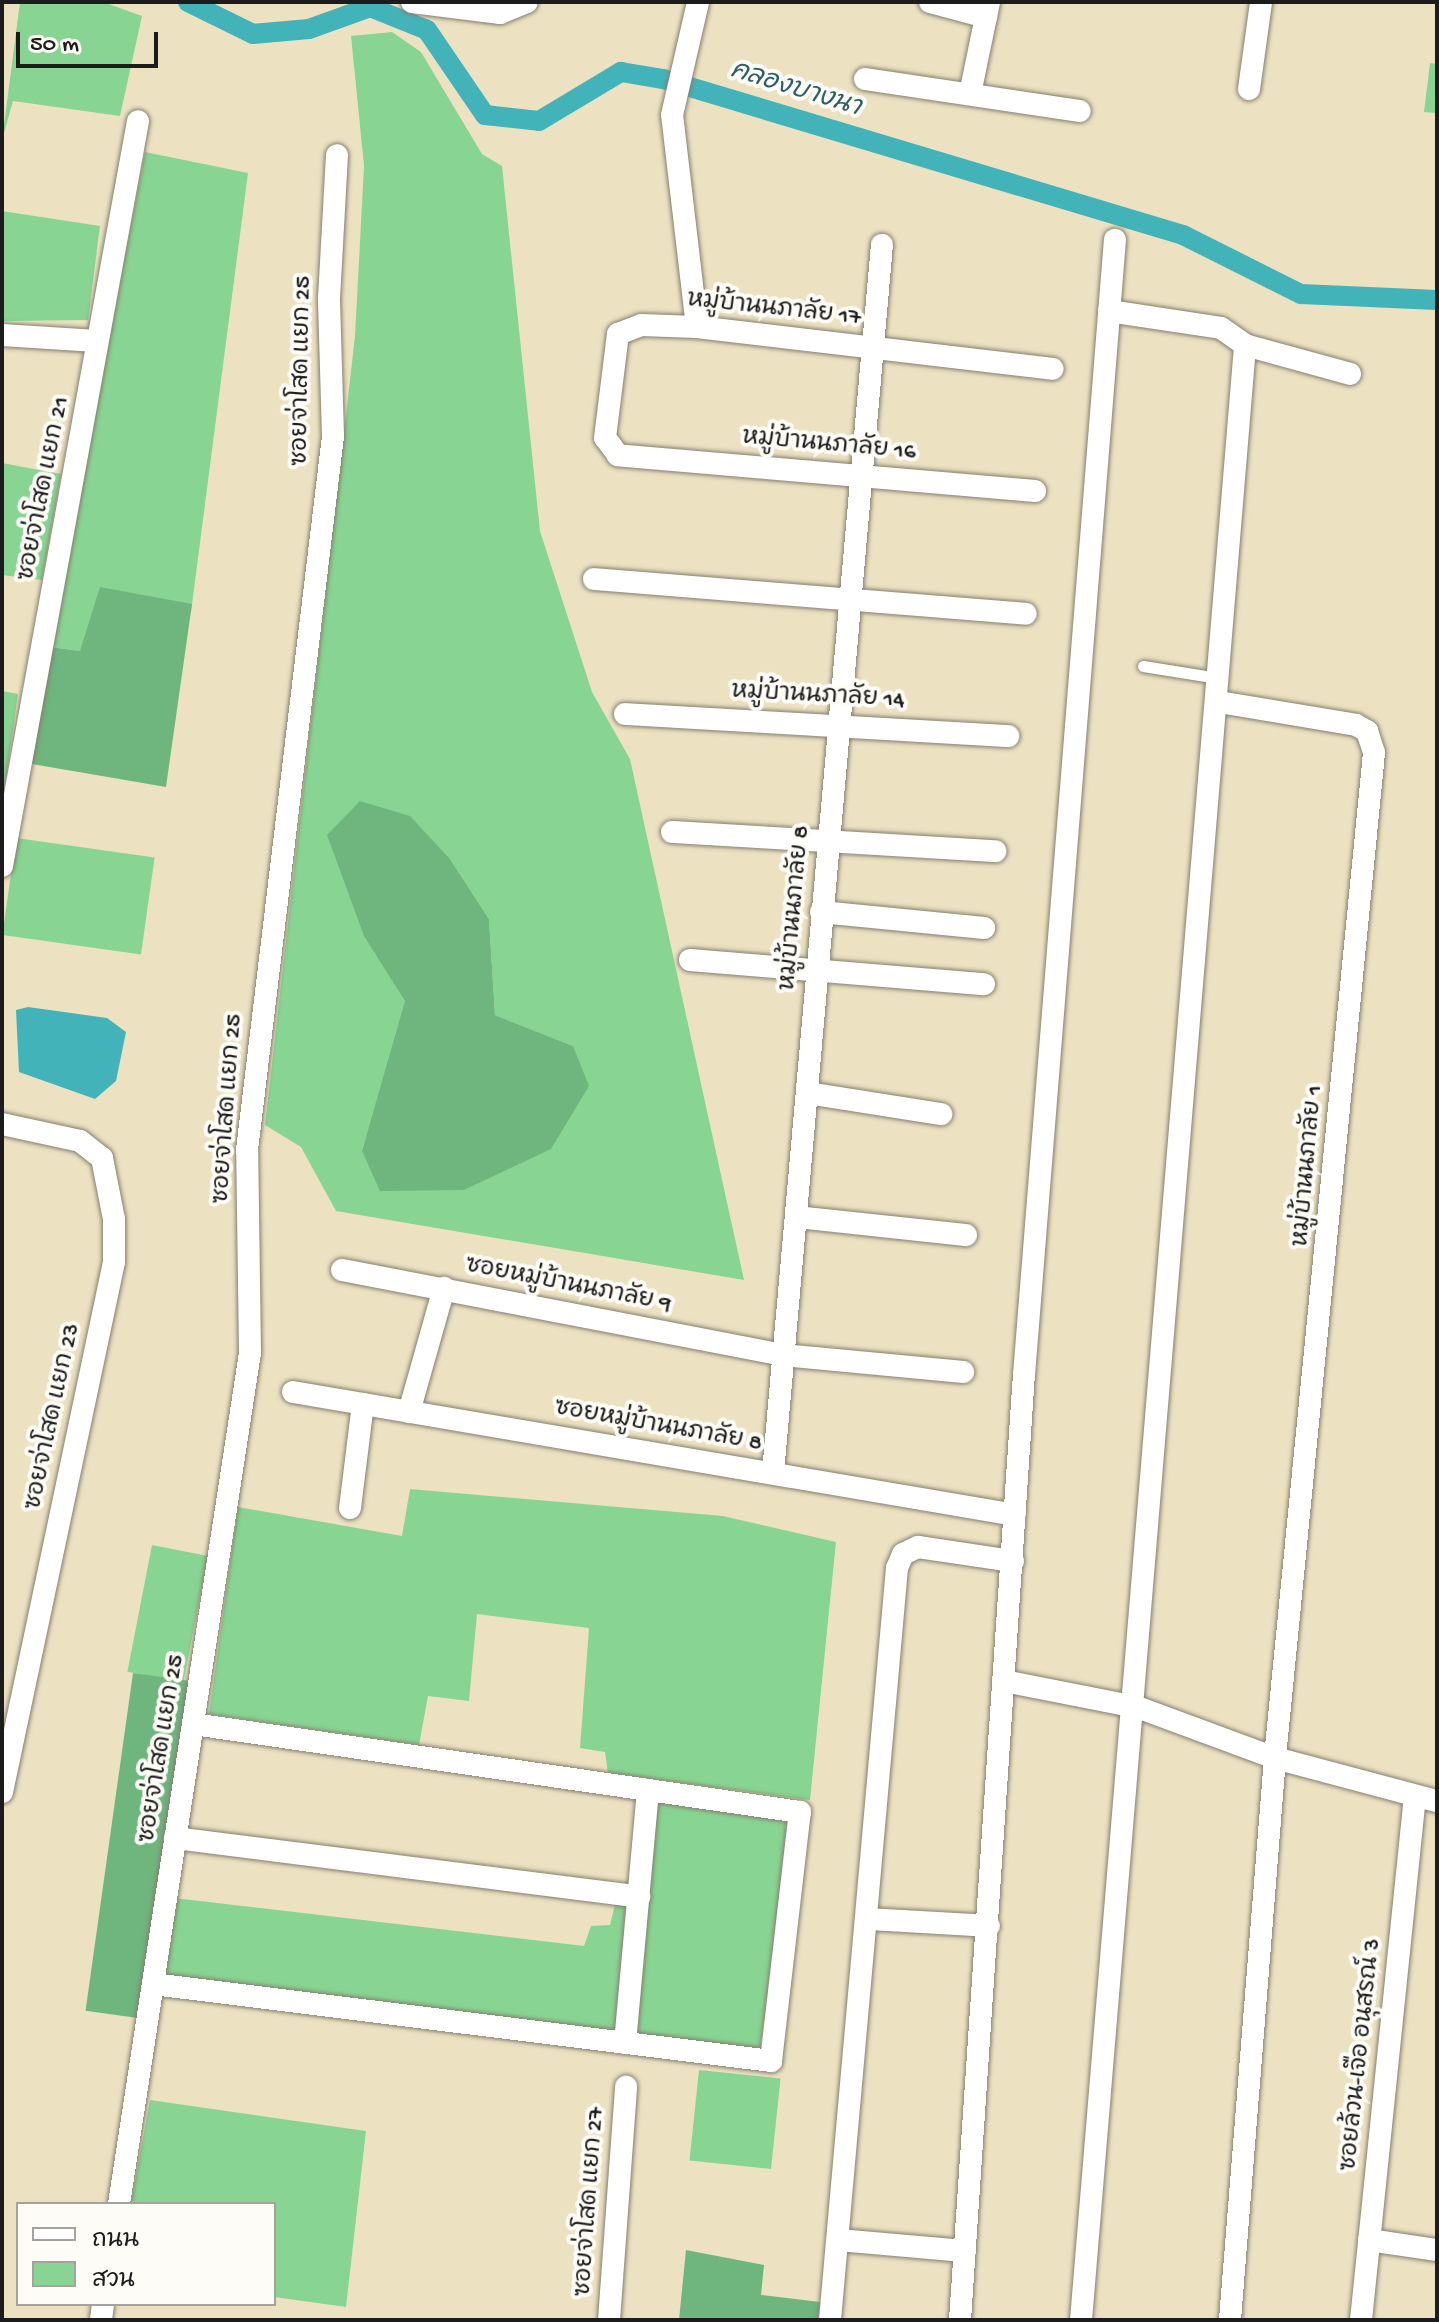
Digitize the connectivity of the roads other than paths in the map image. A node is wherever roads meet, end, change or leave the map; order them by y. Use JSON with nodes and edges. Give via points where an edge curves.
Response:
{"nodes":[{"id":1,"x":412,"y":2,"type":"edge"},
{"id":2,"x":527,"y":2,"type":"edge"},
{"id":3,"x":698,"y":2,"type":"edge"},
{"id":4,"x":930,"y":2,"type":"edge"},
{"id":5,"x":1261,"y":2,"type":"edge"},
{"id":6,"x":988,"y":9,"type":"edge"},
{"id":7,"x":865,"y":79,"type":"dead end"},
{"id":8,"x":1249,"y":89,"type":"dead end"},
{"id":9,"x":970,"y":94,"type":"junction"},
{"id":10,"x":1080,"y":111,"type":"dead end"},
{"id":11,"x":138,"y":121,"type":"dead end"},
{"id":12,"x":337,"y":155,"type":"dead end"},
{"id":13,"x":1115,"y":240,"type":"dead end"},
{"id":14,"x":882,"y":245,"type":"dead end"},
{"id":15,"x":1109,"y":311,"type":"junction"},
{"id":16,"x":697,"y":327,"type":"junction"},
{"id":17,"x":2,"y":335,"type":"edge"},
{"id":18,"x":97,"y":341,"type":"junction"},
{"id":19,"x":1245,"y":345,"type":"junction"},
{"id":20,"x":876,"y":347,"type":"junction"},
{"id":21,"x":1053,"y":369,"type":"dead end"},
{"id":22,"x":1350,"y":374,"type":"dead end"},
{"id":23,"x":618,"y":455,"type":"joint"},
{"id":24,"x":866,"y":475,"type":"junction"},
{"id":25,"x":1035,"y":491,"type":"dead end"},
{"id":26,"x":594,"y":579,"type":"dead end"},
{"id":27,"x":852,"y":597,"type":"junction"},
{"id":28,"x":1026,"y":614,"type":"dead end"},
{"id":29,"x":1143,"y":666,"type":"dead end"},
{"id":30,"x":1221,"y":678,"type":"junction"},
{"id":31,"x":1219,"y":702,"type":"junction"},
{"id":32,"x":625,"y":714,"type":"dead end"},
{"id":33,"x":837,"y":722,"type":"junction"},
{"id":34,"x":1008,"y":736,"type":"dead end"},
{"id":35,"x":672,"y":832,"type":"dead end"},
{"id":36,"x":828,"y":841,"type":"junction"},
{"id":37,"x":995,"y":851,"type":"dead end"},
{"id":38,"x":2,"y":866,"type":"edge"},
{"id":39,"x":821,"y":912,"type":"junction"},
{"id":40,"x":984,"y":928,"type":"dead end"},
{"id":41,"x":690,"y":960,"type":"dead end"},
{"id":42,"x":815,"y":972,"type":"junction"},
{"id":43,"x":984,"y":984,"type":"dead end"},
{"id":44,"x":808,"y":1093,"type":"junction"},
{"id":45,"x":941,"y":1114,"type":"dead end"},
{"id":46,"x":2,"y":1124,"type":"edge"},
{"id":47,"x":797,"y":1217,"type":"junction"},
{"id":48,"x":966,"y":1235,"type":"dead end"},
{"id":49,"x":342,"y":1270,"type":"dead end"},
{"id":50,"x":444,"y":1288,"type":"junction"},
{"id":51,"x":783,"y":1355,"type":"junction"},
{"id":52,"x":963,"y":1372,"type":"dead end"},
{"id":53,"x":293,"y":1392,"type":"dead end"},
{"id":54,"x":363,"y":1404,"type":"junction"},
{"id":55,"x":409,"y":1412,"type":"junction"},
{"id":56,"x":773,"y":1473,"type":"junction"},
{"id":57,"x":350,"y":1508,"type":"dead end"},
{"id":58,"x":1015,"y":1515,"type":"junction"},
{"id":59,"x":1013,"y":1561,"type":"junction"},
{"id":60,"x":1004,"y":1681,"type":"junction"},
{"id":61,"x":1137,"y":1707,"type":"junction"},
{"id":62,"x":193,"y":1724,"type":"junction"},
{"id":63,"x":1275,"y":1758,"type":"junction"},
{"id":64,"x":648,"y":1790,"type":"junction"},
{"id":65,"x":2,"y":1792,"type":"edge"},
{"id":66,"x":1415,"y":1796,"type":"junction"},
{"id":67,"x":1437,"y":1801,"type":"edge"},
{"id":68,"x":175,"y":1838,"type":"junction"},
{"id":69,"x":639,"y":1897,"type":"junction"},
{"id":70,"x":868,"y":1919,"type":"junction"},
{"id":71,"x":989,"y":1926,"type":"junction"},
{"id":72,"x":153,"y":1984,"type":"junction"},
{"id":73,"x":625,"y":2043,"type":"junction"},
{"id":74,"x":626,"y":2087,"type":"dead end"},
{"id":75,"x":119,"y":2202,"type":"edge"},
{"id":76,"x":838,"y":2240,"type":"junction"},
{"id":77,"x":1369,"y":2240,"type":"junction"},
{"id":78,"x":1437,"y":2250,"type":"edge"},
{"id":79,"x":965,"y":2251,"type":"junction"},
{"id":80,"x":609,"y":2320,"type":"edge"},
{"id":81,"x":830,"y":2320,"type":"edge"},
{"id":82,"x":960,"y":2320,"type":"edge"},
{"id":83,"x":1081,"y":2320,"type":"edge"},
{"id":84,"x":1230,"y":2320,"type":"edge"},
{"id":85,"x":1361,"y":2320,"type":"edge"}],
"edges":[{"from":1,"to":2,"type":"street","via":[[500,13]]},
{"from":3,"to":16,"type":"street","via":[[672,115]]},
{"from":4,"to":6,"type":"street"},
{"from":5,"to":8,"type":"street"},
{"from":6,"to":9,"type":"street"},
{"from":7,"to":9,"type":"street"},
{"from":9,"to":10,"type":"street"},
{"from":11,"to":18,"type":"street","name":"ซอยจ่าโสด แยก 21"},
{"from":12,"to":62,"type":"street","name":"ซอยจ่าโสด แยก 25","via":[[329,298],[333,436],[246,1165],[250,1353]]},
{"from":13,"to":15,"type":"street"},
{"from":14,"to":20,"type":"street","name":"หมู่บ้านนภาลัย 8"},
{"from":15,"to":19,"type":"street","via":[[1221,328]]},
{"from":15,"to":58,"type":"street"},
{"from":16,"to":20,"type":"street","name":"หมู่บ้านนภาลัย 17"},
{"from":16,"to":23,"type":"street","name":"หมู่บ้านนภาลัย 17","via":[[641,325],[618,334],[605,438]]},
{"from":17,"to":18,"type":"street"},
{"from":18,"to":38,"type":"street","name":"ซอยจ่าโสด แยก 21"},
{"from":19,"to":22,"type":"street"},
{"from":19,"to":30,"type":"street"},
{"from":20,"to":21,"type":"street","name":"หมู่บ้านนภาลัย 17"},
{"from":20,"to":24,"type":"street","name":"หมู่บ้านนภาลัย 8"},
{"from":23,"to":24,"type":"street","name":"หมู่บ้านนภาลัย 16"},
{"from":24,"to":25,"type":"street","name":"หมู่บ้านนภาลัย 16"},
{"from":24,"to":27,"type":"street","name":"หมู่บ้านนภาลัย 8"},
{"from":26,"to":27,"type":"street"},
{"from":27,"to":28,"type":"street"},
{"from":27,"to":33,"type":"street","name":"หมู่บ้านนภาลัย 8"},
{"from":29,"to":30,"type":"lane"},
{"from":30,"to":31,"type":"street"},
{"from":31,"to":61,"type":"street"},
{"from":31,"to":63,"type":"street","name":"หมู่บ้านนภาลัย 1","via":[[1356,725],[1367,731],[1374,753]]},
{"from":32,"to":33,"type":"street","name":"หมู่บ้านนภาลัย 14"},
{"from":33,"to":34,"type":"street","name":"หมู่บ้านนภาลัย 14"},
{"from":33,"to":36,"type":"street","name":"หมู่บ้านนภาลัย 8"},
{"from":35,"to":36,"type":"street"},
{"from":36,"to":37,"type":"street"},
{"from":36,"to":39,"type":"street","name":"หมู่บ้านนภาลัย 8"},
{"from":39,"to":40,"type":"street"},
{"from":39,"to":42,"type":"street","name":"หมู่บ้านนภาลัย 8"},
{"from":41,"to":42,"type":"street"},
{"from":42,"to":43,"type":"street"},
{"from":42,"to":44,"type":"street","name":"หมู่บ้านนภาลัย 8"},
{"from":44,"to":45,"type":"street"},
{"from":44,"to":47,"type":"street","name":"หมู่บ้านนภาลัย 8"},
{"from":46,"to":65,"type":"street","name":"ซอยจ่าโสด แยก 23","via":[[80,1141],[102,1158],[114,1219],[114,1262]]},
{"from":47,"to":48,"type":"street"},
{"from":47,"to":51,"type":"street","name":"หมู่บ้านนภาลัย 8"},
{"from":49,"to":50,"type":"street","name":"ซอยหมู่บ้านนภาลัย 9"},
{"from":50,"to":51,"type":"street","name":"ซอยหมู่บ้านนภาลัย 9"},
{"from":50,"to":55,"type":"street"},
{"from":51,"to":52,"type":"street","name":"ซอยหมู่บ้านนภาลัย 9"},
{"from":51,"to":56,"type":"street","name":"หมู่บ้านนภาลัย 8"},
{"from":53,"to":54,"type":"street","name":"ซอยหมู่บ้านนภาลัย 8"},
{"from":54,"to":55,"type":"street","name":"ซอยหมู่บ้านนภาลัย 8"},
{"from":54,"to":57,"type":"street"},
{"from":55,"to":56,"type":"street","name":"ซอยหมู่บ้านนภาลัย 8"},
{"from":56,"to":58,"type":"street","name":"ซอยหมู่บ้านนภาลัย 8"},
{"from":58,"to":59,"type":"street"},
{"from":59,"to":60,"type":"street"},
{"from":59,"to":70,"type":"street","via":[[918,1547],[903,1554],[897,1568]]},
{"from":60,"to":61,"type":"street"},
{"from":60,"to":71,"type":"street"},
{"from":61,"to":63,"type":"street"},
{"from":61,"to":83,"type":"street"},
{"from":62,"to":64,"type":"street"},
{"from":62,"to":68,"type":"street","name":"ซอยจ่าโสด แยก 25"},
{"from":63,"to":66,"type":"street"},
{"from":63,"to":84,"type":"street","name":"หมู่บ้านนภาลัย 1"},
{"from":64,"to":69,"type":"street"},
{"from":64,"to":73,"type":"street","via":[[800,1812],[771,2061]]},
{"from":66,"to":67,"type":"street"},
{"from":66,"to":77,"type":"street","name":"ซอยล้วน-เจือ อนุสรณ์ 3"},
{"from":68,"to":69,"type":"street"},
{"from":68,"to":72,"type":"street","name":"ซอยจ่าโสด แยก 25"},
{"from":69,"to":73,"type":"street"},
{"from":70,"to":71,"type":"street"},
{"from":70,"to":76,"type":"street"},
{"from":71,"to":79,"type":"street"},
{"from":72,"to":73,"type":"street"},
{"from":72,"to":75,"type":"street","name":"ซอยจ่าโสด แยก 25"},
{"from":74,"to":80,"type":"street","name":"ซอยจ่าโสด แยก 27"},
{"from":76,"to":79,"type":"street"},
{"from":76,"to":81,"type":"street"},
{"from":77,"to":78,"type":"street"},
{"from":77,"to":85,"type":"street","name":"ซอยล้วน-เจือ อนุสรณ์ 3"},
{"from":79,"to":82,"type":"street"}]}
